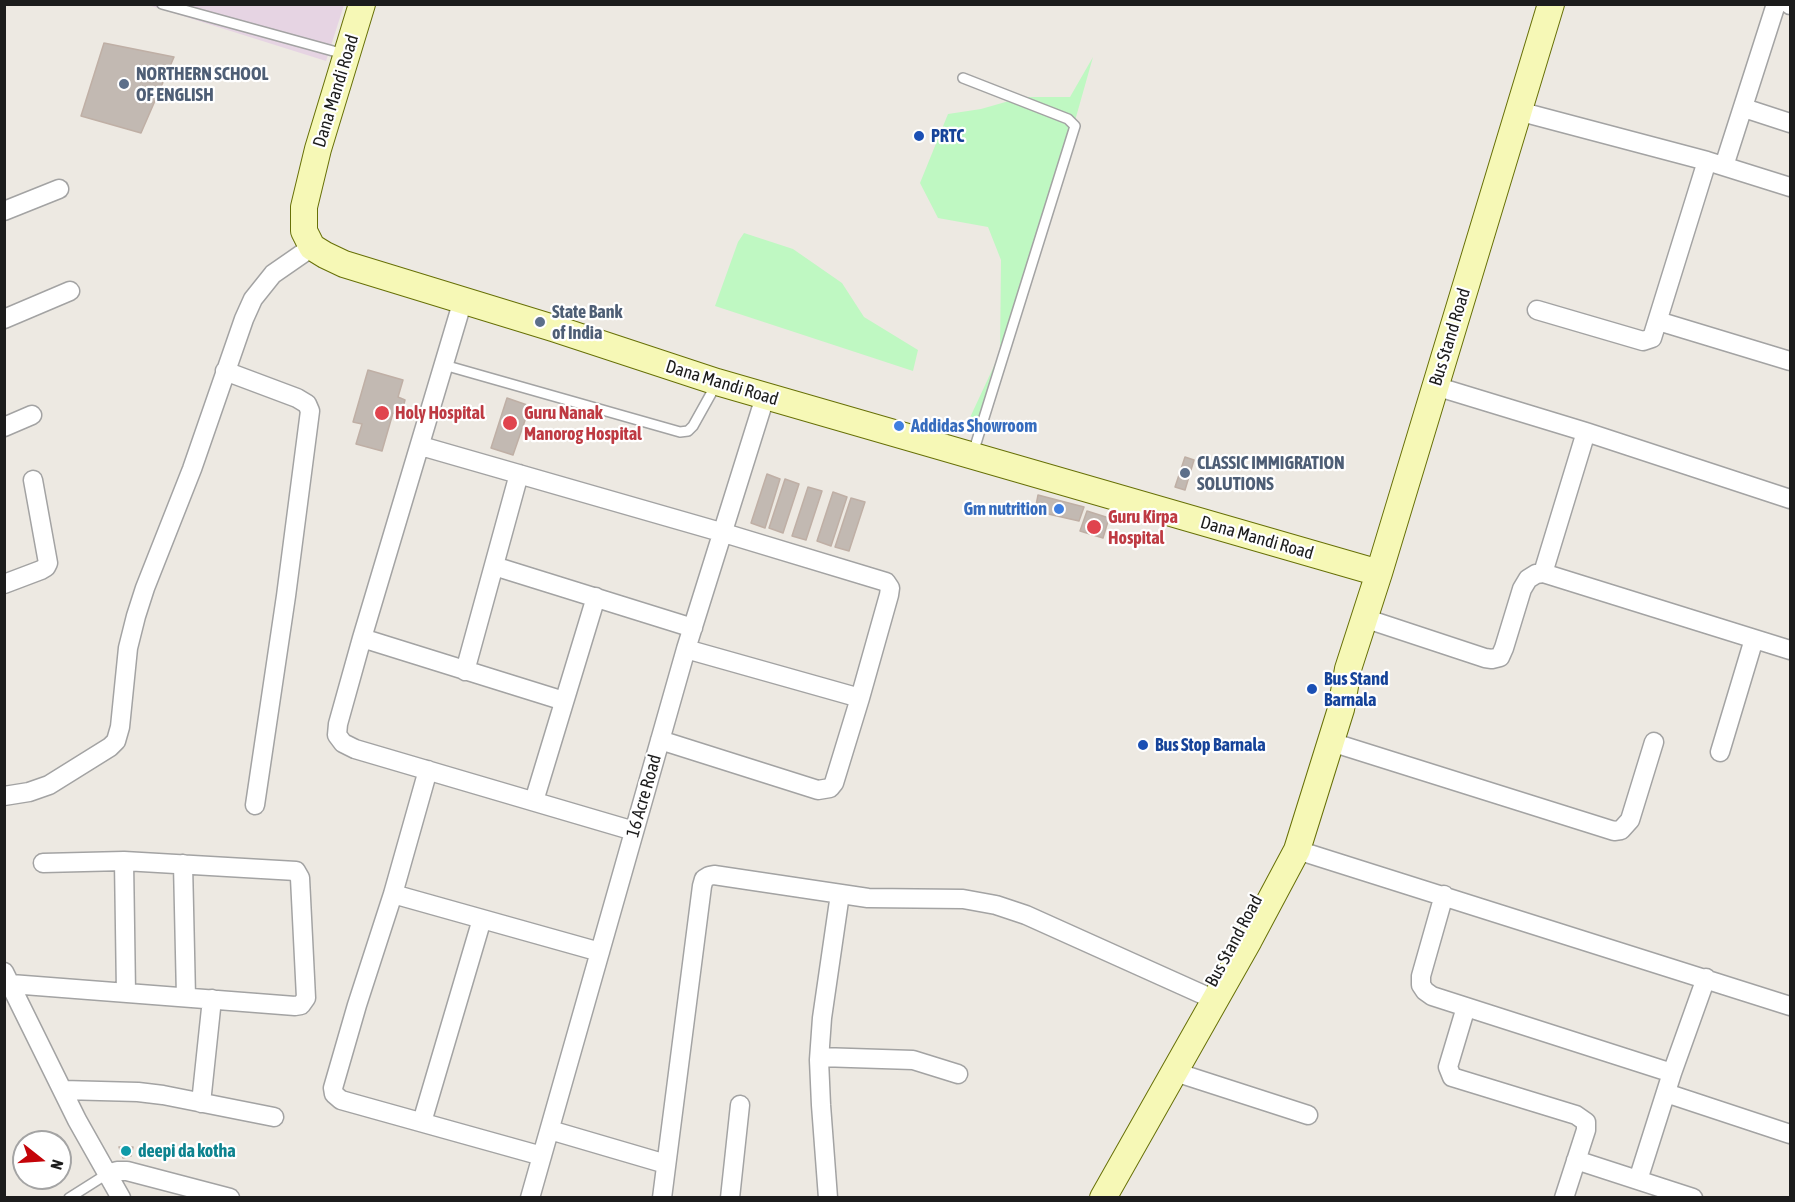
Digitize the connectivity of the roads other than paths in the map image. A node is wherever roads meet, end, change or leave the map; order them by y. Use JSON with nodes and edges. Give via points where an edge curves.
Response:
{"nodes":[{"id":1,"x":162,"y":4,"type":"edge"},
{"id":2,"x":362,"y":4,"type":"edge"},
{"id":3,"x":1551,"y":4,"type":"edge"},
{"id":4,"x":1776,"y":4,"type":"edge"},
{"id":5,"x":347,"y":54,"type":"junction"},
{"id":6,"x":963,"y":78,"type":"dead end"},
{"id":7,"x":1744,"y":108,"type":"junction"},
{"id":8,"x":1518,"y":111,"type":"junction"},
{"id":9,"x":1791,"y":123,"type":"edge"},
{"id":10,"x":1715,"y":163,"type":"junction"},
{"id":11,"x":1791,"y":187,"type":"edge"},
{"id":12,"x":59,"y":189,"type":"dead end"},
{"id":13,"x":4,"y":211,"type":"edge"},
{"id":14,"x":312,"y":247,"type":"junction"},
{"id":15,"x":70,"y":291,"type":"dead end"},
{"id":16,"x":463,"y":300,"type":"junction"},
{"id":17,"x":1537,"y":310,"type":"dead end"},
{"id":18,"x":4,"y":319,"type":"edge"},
{"id":19,"x":1658,"y":321,"type":"junction"},
{"id":20,"x":1791,"y":361,"type":"edge"},
{"id":21,"x":444,"y":365,"type":"junction"},
{"id":22,"x":225,"y":371,"type":"junction"},
{"id":23,"x":717,"y":382,"type":"junction"},
{"id":24,"x":1435,"y":387,"type":"junction"},
{"id":25,"x":765,"y":397,"type":"junction"},
{"id":26,"x":32,"y":415,"type":"dead end"},
{"id":27,"x":4,"y":427,"type":"edge"},
{"id":28,"x":1586,"y":432,"type":"junction"},
{"id":29,"x":420,"y":446,"type":"junction"},
{"id":30,"x":972,"y":456,"type":"junction"},
{"id":31,"x":519,"y":474,"type":"junction"},
{"id":32,"x":33,"y":480,"type":"dead end"},
{"id":33,"x":1791,"y":499,"type":"edge"},
{"id":34,"x":724,"y":533,"type":"junction"},
{"id":35,"x":494,"y":566,"type":"junction"},
{"id":36,"x":1379,"y":573,"type":"junction"},
{"id":37,"x":1543,"y":573,"type":"junction"},
{"id":38,"x":4,"y":584,"type":"edge"},
{"id":39,"x":596,"y":597,"type":"junction"},
{"id":40,"x":1364,"y":618,"type":"junction"},
{"id":41,"x":693,"y":628,"type":"junction"},
{"id":42,"x":362,"y":638,"type":"junction"},
{"id":43,"x":1754,"y":639,"type":"junction"},
{"id":44,"x":686,"y":649,"type":"junction"},
{"id":45,"x":1791,"y":650,"type":"edge"},
{"id":46,"x":1348,"y":669,"type":"junction"},
{"id":47,"x":465,"y":671,"type":"junction"},
{"id":48,"x":860,"y":698,"type":"junction"},
{"id":49,"x":564,"y":701,"type":"junction"},
{"id":50,"x":660,"y":740,"type":"junction"},
{"id":51,"x":1331,"y":742,"type":"junction"},
{"id":52,"x":1654,"y":742,"type":"dead end"},
{"id":53,"x":1720,"y":752,"type":"dead end"},
{"id":54,"x":428,"y":770,"type":"junction"},
{"id":55,"x":4,"y":796,"type":"edge"},
{"id":56,"x":534,"y":801,"type":"junction"},
{"id":57,"x":255,"y":805,"type":"dead end"},
{"id":58,"x":634,"y":831,"type":"junction"},
{"id":59,"x":1297,"y":850,"type":"junction"},
{"id":60,"x":124,"y":861,"type":"junction"},
{"id":61,"x":44,"y":863,"type":"dead end"},
{"id":62,"x":183,"y":864,"type":"junction"},
{"id":63,"x":393,"y":894,"type":"junction"},
{"id":64,"x":840,"y":894,"type":"junction"},
{"id":65,"x":1444,"y":895,"type":"junction"},
{"id":66,"x":482,"y":919,"type":"junction"},
{"id":67,"x":600,"y":952,"type":"junction"},
{"id":68,"x":8,"y":978,"type":"edge"},
{"id":69,"x":1706,"y":978,"type":"junction"},
{"id":70,"x":126,"y":993,"type":"junction"},
{"id":71,"x":186,"y":997,"type":"junction"},
{"id":72,"x":1210,"y":997,"type":"junction"},
{"id":73,"x":212,"y":999,"type":"junction"},
{"id":74,"x":1791,"y":1006,"type":"edge"},
{"id":75,"x":1466,"y":1007,"type":"junction"},
{"id":76,"x":820,"y":1057,"type":"junction"},
{"id":77,"x":1175,"y":1072,"type":"junction"},
{"id":78,"x":1672,"y":1073,"type":"junction"},
{"id":79,"x":958,"y":1074,"type":"dead end"},
{"id":80,"x":63,"y":1090,"type":"junction"},
{"id":81,"x":1666,"y":1093,"type":"junction"},
{"id":82,"x":201,"y":1103,"type":"junction"},
{"id":83,"x":740,"y":1105,"type":"dead end"},
{"id":84,"x":1308,"y":1115,"type":"dead end"},
{"id":85,"x":274,"y":1117,"type":"dead end"},
{"id":86,"x":422,"y":1122,"type":"junction"},
{"id":87,"x":550,"y":1131,"type":"junction"},
{"id":88,"x":1791,"y":1134,"type":"edge"},
{"id":89,"x":542,"y":1156,"type":"junction"},
{"id":90,"x":1576,"y":1160,"type":"junction"},
{"id":91,"x":666,"y":1164,"type":"junction"},
{"id":92,"x":107,"y":1174,"type":"junction"},
{"id":93,"x":1638,"y":1180,"type":"junction"},
{"id":94,"x":69,"y":1197,"type":"edge"},
{"id":95,"x":121,"y":1197,"type":"edge"},
{"id":96,"x":230,"y":1197,"type":"edge"},
{"id":97,"x":530,"y":1197,"type":"edge"},
{"id":98,"x":662,"y":1197,"type":"edge"},
{"id":99,"x":730,"y":1197,"type":"edge"},
{"id":100,"x":828,"y":1197,"type":"edge"},
{"id":101,"x":1087,"y":1197,"type":"edge"},
{"id":102,"x":1103,"y":1197,"type":"edge"},
{"id":103,"x":1564,"y":1197,"type":"edge"},
{"id":104,"x":1693,"y":1197,"type":"edge"}],
"edges":[{"from":1,"to":5,"type":"lane"},
{"from":2,"to":5,"type":"street","name":"Dana Mandi Road"},
{"from":3,"to":8,"type":"street","name":"Bus Stand Road"},
{"from":4,"to":7,"type":"street"},
{"from":5,"to":14,"type":"street","name":"Dana Mandi Road","via":[[306,193],[304,231]]},
{"from":6,"to":30,"type":"lane","via":[[1068,119],[1075,126]]},
{"from":7,"to":9,"type":"street"},
{"from":7,"to":10,"type":"street"},
{"from":8,"to":10,"type":"street"},
{"from":8,"to":24,"type":"street","name":"Bus Stand Road"},
{"from":10,"to":11,"type":"street"},
{"from":10,"to":19,"type":"street"},
{"from":12,"to":13,"type":"street"},
{"from":14,"to":16,"type":"street","name":"Dana Mandi Road","via":[[344,264]]},
{"from":14,"to":22,"type":"street","via":[[262,286],[244,319]]},
{"from":15,"to":18,"type":"street"},
{"from":16,"to":21,"type":"street"},
{"from":16,"to":23,"type":"street","name":"Dana Mandi Road"},
{"from":17,"to":19,"type":"street","via":[[1643,341],[1652,338]]},
{"from":19,"to":20,"type":"street"},
{"from":21,"to":23,"type":"lane","via":[[680,432],[693,426]]},
{"from":21,"to":29,"type":"street"},
{"from":22,"to":55,"type":"street","via":[[136,616],[116,741],[49,785]]},
{"from":22,"to":57,"type":"street","via":[[297,398],[310,411]]},
{"from":23,"to":25,"type":"street","name":"Dana Mandi Road"},
{"from":24,"to":28,"type":"street"},
{"from":24,"to":36,"type":"street","name":"Bus Stand Road"},
{"from":25,"to":30,"type":"street","name":"Dana Mandi Road"},
{"from":25,"to":34,"type":"street","name":"16 Acre Road"},
{"from":26,"to":27,"type":"street"},
{"from":28,"to":33,"type":"street"},
{"from":28,"to":37,"type":"street"},
{"from":29,"to":31,"type":"street"},
{"from":29,"to":42,"type":"street"},
{"from":30,"to":36,"type":"street","name":"Dana Mandi Road"},
{"from":31,"to":34,"type":"street"},
{"from":31,"to":35,"type":"street"},
{"from":32,"to":38,"type":"street","via":[[48,563],[41,570]]},
{"from":34,"to":41,"type":"street","name":"16 Acre Road"},
{"from":34,"to":48,"type":"street","via":[[886,582],[889,595]]},
{"from":35,"to":39,"type":"street"},
{"from":35,"to":47,"type":"street"},
{"from":36,"to":40,"type":"street","name":"Bus Stand Road"},
{"from":37,"to":40,"type":"street","via":[[1528,579],[1522,589],[1500,657],[1485,658]]},
{"from":37,"to":43,"type":"street"},
{"from":39,"to":41,"type":"street"},
{"from":39,"to":49,"type":"street"},
{"from":40,"to":46,"type":"street","name":"Bus Stand Road"},
{"from":41,"to":44,"type":"street","name":"16 Acre Road"},
{"from":42,"to":47,"type":"street"},
{"from":42,"to":54,"type":"street","via":[[337,735],[355,748]]},
{"from":43,"to":45,"type":"street"},
{"from":43,"to":53,"type":"street"},
{"from":44,"to":48,"type":"street"},
{"from":44,"to":50,"type":"street","name":"16 Acre Road"},
{"from":46,"to":51,"type":"street","name":"Bus Stand Road"},
{"from":46,"to":72,"type":"street","name":"Bus Stand Road","via":[[1327,708],[1286,837]]},
{"from":47,"to":49,"type":"street"},
{"from":48,"to":50,"type":"street","via":[[834,783],[824,790]]},
{"from":49,"to":56,"type":"street"},
{"from":50,"to":58,"type":"street","name":"16 Acre Road"},
{"from":51,"to":52,"type":"street","via":[[1614,831],[1627,826],[1630,820]]},
{"from":51,"to":59,"type":"street","name":"Bus Stand Road"},
{"from":54,"to":56,"type":"street"},
{"from":54,"to":63,"type":"street"},
{"from":56,"to":58,"type":"street"},
{"from":58,"to":67,"type":"street","name":"16 Acre Road"},
{"from":59,"to":65,"type":"street"},
{"from":59,"to":72,"type":"street","name":"Bus Stand Road"},
{"from":60,"to":61,"type":"street"},
{"from":60,"to":62,"type":"street"},
{"from":60,"to":70,"type":"street"},
{"from":62,"to":71,"type":"street"},
{"from":62,"to":73,"type":"street","via":[[290,870],[300,878],[304,1002],[295,1006]]},
{"from":63,"to":66,"type":"street"},
{"from":63,"to":86,"type":"street","via":[[333,1088],[341,1100]]},
{"from":64,"to":72,"type":"street","via":[[878,899],[963,899],[996,905]]},
{"from":64,"to":76,"type":"street"},
{"from":64,"to":91,"type":"street","via":[[714,875],[704,879]]},
{"from":65,"to":69,"type":"street"},
{"from":65,"to":75,"type":"street","via":[[1421,985],[1432,996]]},
{"from":66,"to":67,"type":"street"},
{"from":66,"to":86,"type":"street"},
{"from":67,"to":87,"type":"street","name":"16 Acre Road"},
{"from":68,"to":70,"type":"street"},
{"from":68,"to":80,"type":"street"},
{"from":69,"to":74,"type":"street"},
{"from":69,"to":78,"type":"street"},
{"from":70,"to":71,"type":"street"},
{"from":71,"to":73,"type":"street"},
{"from":72,"to":77,"type":"street","name":"Bus Stand Road"},
{"from":72,"to":101,"type":"street","name":"Bus Stand Road"},
{"from":73,"to":82,"type":"street"},
{"from":75,"to":78,"type":"street"},
{"from":75,"to":90,"type":"street","via":[[1448,1067],[1452,1077],[1583,1118],[1587,1126]]},
{"from":76,"to":79,"type":"street","via":[[913,1060]]},
{"from":76,"to":100,"type":"street"},
{"from":77,"to":84,"type":"street"},
{"from":77,"to":102,"type":"street","name":"Bus Stand Road"},
{"from":78,"to":81,"type":"street"},
{"from":80,"to":82,"type":"street","via":[[138,1092]]},
{"from":80,"to":92,"type":"street"},
{"from":81,"to":88,"type":"street"},
{"from":81,"to":93,"type":"street"},
{"from":82,"to":85,"type":"street"},
{"from":83,"to":99,"type":"street"},
{"from":86,"to":89,"type":"street"},
{"from":87,"to":89,"type":"street","name":"16 Acre Road"},
{"from":87,"to":91,"type":"street"},
{"from":89,"to":97,"type":"street","name":"16 Acre Road"},
{"from":90,"to":93,"type":"street"},
{"from":90,"to":103,"type":"street"},
{"from":91,"to":98,"type":"street"},
{"from":92,"to":94,"type":"lane"},
{"from":92,"to":95,"type":"street"},
{"from":92,"to":96,"type":"street","via":[[127,1171]]},
{"from":93,"to":104,"type":"street"}]}
